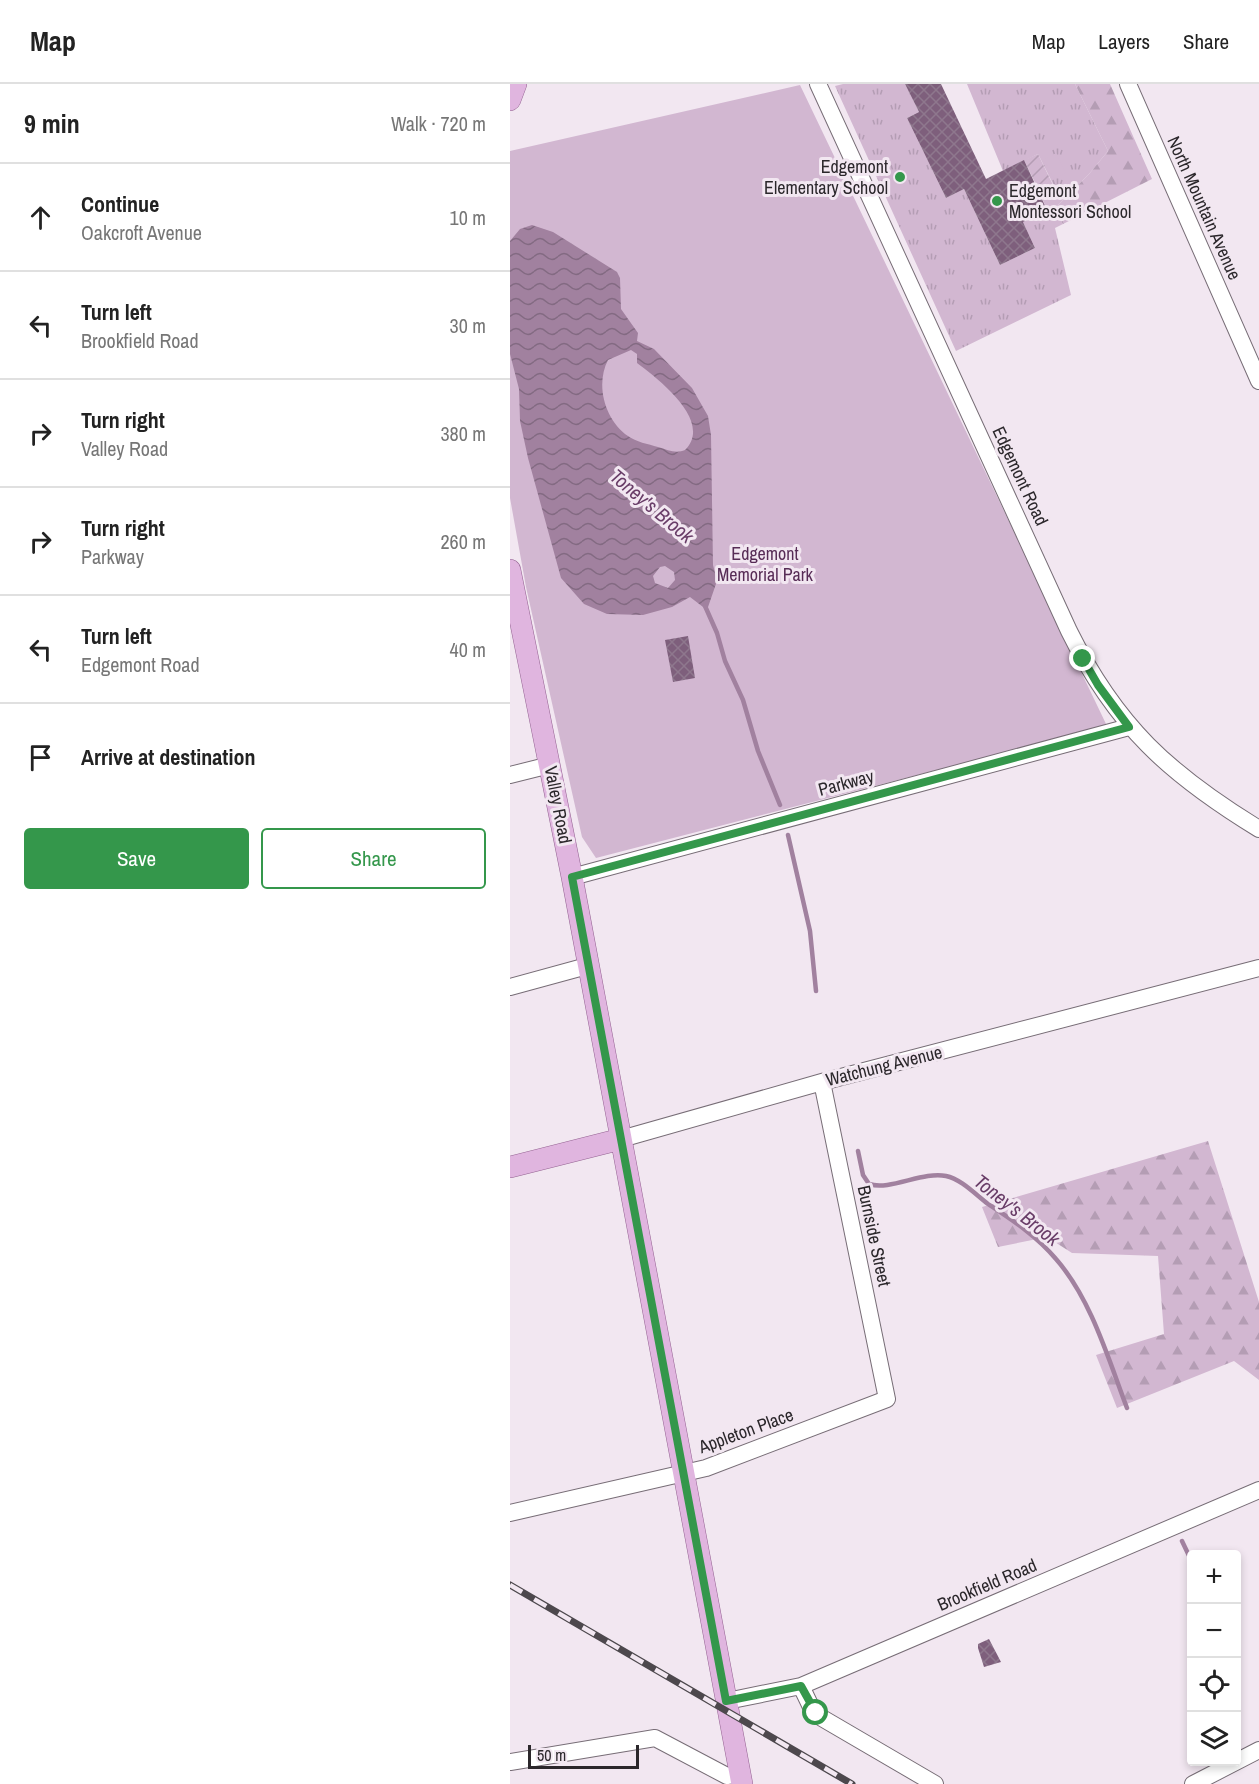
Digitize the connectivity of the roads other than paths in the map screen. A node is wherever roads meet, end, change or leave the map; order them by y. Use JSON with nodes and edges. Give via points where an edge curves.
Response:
{"nodes":[{"id":1,"x":516,"y":84,"type":"edge"},
{"id":2,"x":818,"y":84,"type":"edge"},
{"id":3,"x":1128,"y":84,"type":"edge"},
{"id":4,"x":510,"y":100,"type":"edge"},
{"id":5,"x":1259,"y":381,"type":"edge"},
{"id":6,"x":510,"y":570,"type":"edge"},
{"id":7,"x":1129,"y":727,"type":"junction"},
{"id":8,"x":550,"y":765,"type":"junction"},
{"id":9,"x":510,"y":775,"type":"edge"},
{"id":10,"x":1259,"y":829,"type":"edge"},
{"id":11,"x":572,"y":877,"type":"junction"},
{"id":12,"x":588,"y":966,"type":"junction"},
{"id":13,"x":1259,"y":968,"type":"edge"},
{"id":14,"x":510,"y":987,"type":"edge"},
{"id":15,"x":822,"y":1082,"type":"junction"},
{"id":16,"x":621,"y":1139,"type":"junction"},
{"id":17,"x":510,"y":1167,"type":"edge"},
{"id":18,"x":887,"y":1399,"type":"joint"},
{"id":19,"x":684,"y":1473,"type":"junction"},
{"id":20,"x":1259,"y":1490,"type":"edge"},
{"id":21,"x":510,"y":1513,"type":"edge"},
{"id":22,"x":801,"y":1686,"type":"junction"},
{"id":23,"x":726,"y":1701,"type":"junction"},
{"id":24,"x":1259,"y":1750,"type":"edge"},
{"id":25,"x":510,"y":1762,"type":"edge"},
{"id":26,"x":741,"y":1779,"type":"edge"},
{"id":27,"x":935,"y":1784,"type":"edge"},
{"id":28,"x":1194,"y":1784,"type":"edge"}],
"edges":[{"from":1,"to":4,"type":"main road"},
{"from":2,"to":7,"type":"street","name":"Edgemont Road","via":[[1069,631],[1098,685]]},
{"from":3,"to":5,"type":"street","name":"North Mountain Avenue"},
{"from":6,"to":8,"type":"main road","name":"Valley Road"},
{"from":7,"to":10,"type":"street","name":"Edgemont Road","via":[[1199,790]]},
{"from":7,"to":11,"type":"street","name":"Parkway"},
{"from":8,"to":9,"type":"street"},
{"from":8,"to":11,"type":"main road","name":"Valley Road"},
{"from":11,"to":12,"type":"main road","name":"Valley Road"},
{"from":12,"to":14,"type":"street"},
{"from":12,"to":16,"type":"main road","name":"Valley Road"},
{"from":13,"to":15,"type":"street","name":"Watchung Avenue"},
{"from":15,"to":16,"type":"street","name":"Watchung Avenue"},
{"from":15,"to":18,"type":"street","name":"Burnside Street"},
{"from":16,"to":17,"type":"main road","name":"Watchung Avenue"},
{"from":16,"to":19,"type":"main road","name":"Valley Road"},
{"from":18,"to":19,"type":"street","name":"Appleton Place"},
{"from":19,"to":21,"type":"street","name":"Appleton Place"},
{"from":19,"to":23,"type":"main road","name":"Valley Road"},
{"from":20,"to":22,"type":"street","name":"Brookfield Road"},
{"from":22,"to":23,"type":"street","name":"Brookfield Road"},
{"from":22,"to":27,"type":"street","via":[[816,1713]]},
{"from":23,"to":26,"type":"main road","name":"Valley Road"},
{"from":24,"to":28,"type":"street"},
{"from":25,"to":26,"type":"street","via":[[652,1738],[727,1776]]}]}
